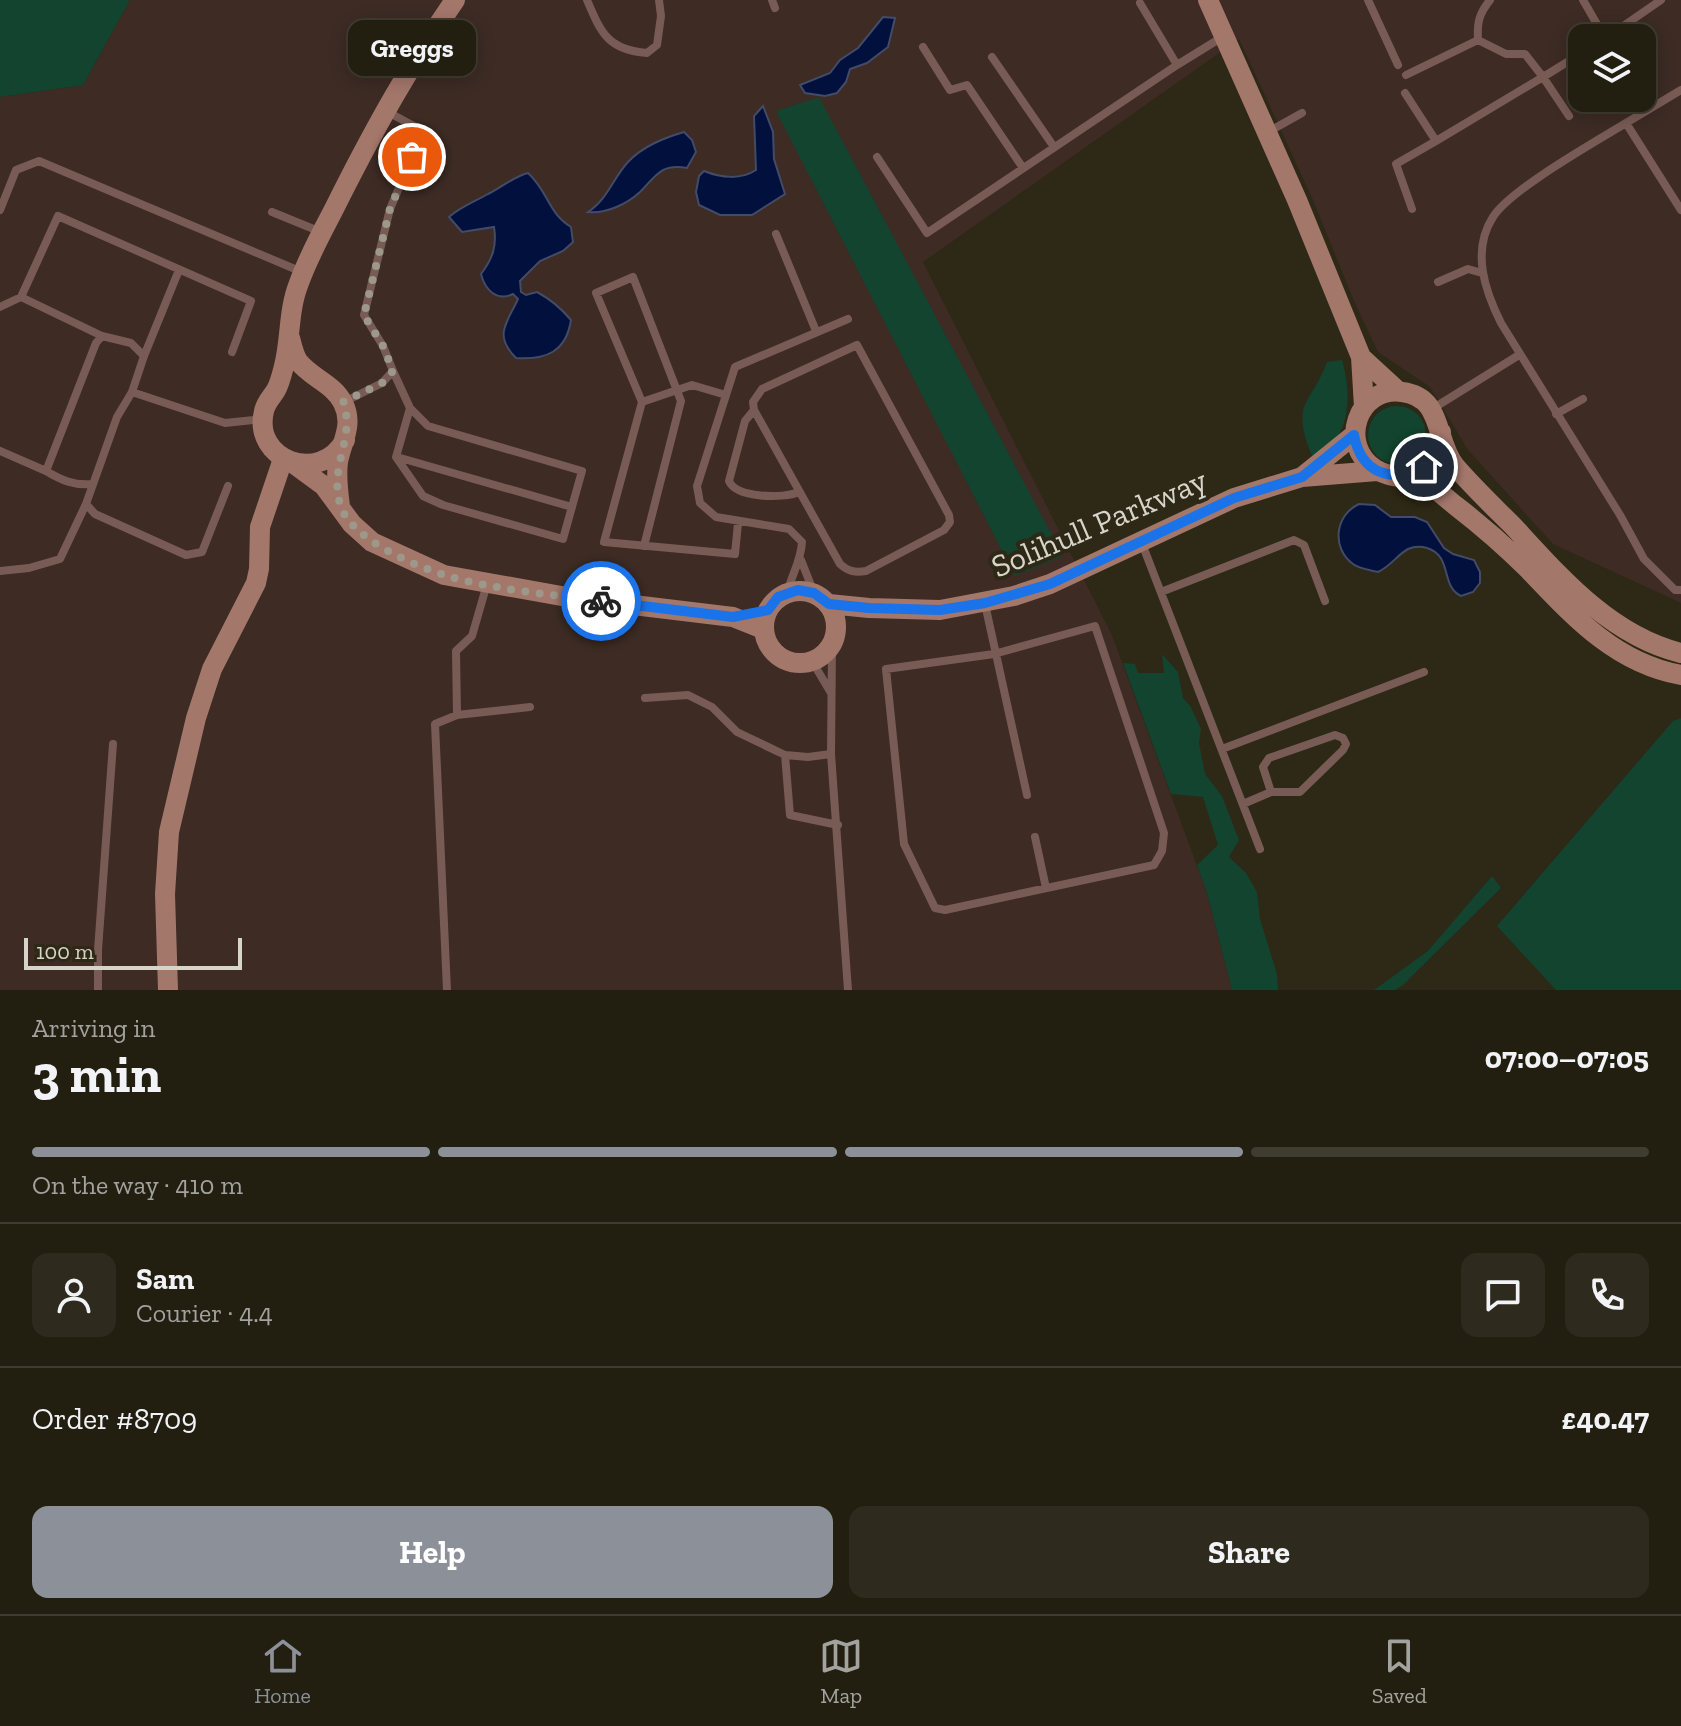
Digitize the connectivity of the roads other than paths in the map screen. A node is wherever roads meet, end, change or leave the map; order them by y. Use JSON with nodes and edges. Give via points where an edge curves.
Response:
{"nodes":[{"id":1,"x":455,"y":0,"type":"edge"},
{"id":2,"x":587,"y":0,"type":"edge"},
{"id":3,"x":659,"y":0,"type":"edge"},
{"id":4,"x":1208,"y":0,"type":"edge"},
{"id":5,"x":1368,"y":0,"type":"edge"},
{"id":6,"x":1490,"y":0,"type":"edge"},
{"id":7,"x":1583,"y":0,"type":"edge"},
{"id":8,"x":1661,"y":0,"type":"edge"},
{"id":9,"x":1140,"y":3,"type":"dead end"},
{"id":10,"x":1598,"y":24,"type":"edge"},
{"id":11,"x":1626,"y":24,"type":"edge"},
{"id":12,"x":1225,"y":36,"type":"junction"},
{"id":13,"x":1478,"y":40,"type":"junction"},
{"id":14,"x":923,"y":47,"type":"dead end"},
{"id":15,"x":992,"y":57,"type":"dead end"},
{"id":16,"x":1568,"y":62,"type":"edge"},
{"id":17,"x":1177,"y":65,"type":"junction"},
{"id":18,"x":1398,"y":65,"type":"dead end"},
{"id":19,"x":1406,"y":75,"type":"dead end"},
{"id":20,"x":1543,"y":77,"type":"junction"},
{"id":21,"x":1681,"y":90,"type":"edge"},
{"id":22,"x":1405,"y":93,"type":"dead end"},
{"id":23,"x":384,"y":110,"type":"junction"},
{"id":24,"x":1302,"y":113,"type":"dead end"},
{"id":25,"x":1569,"y":116,"type":"dead end"},
{"id":26,"x":1626,"y":123,"type":"junction"},
{"id":27,"x":1267,"y":132,"type":"junction"},
{"id":28,"x":1436,"y":141,"type":"junction"},
{"id":29,"x":1054,"y":147,"type":"junction"},
{"id":30,"x":877,"y":157,"type":"dead end"},
{"id":31,"x":1023,"y":168,"type":"junction"},
{"id":32,"x":1412,"y":209,"type":"dead end"},
{"id":33,"x":0,"y":210,"type":"edge"},
{"id":34,"x":1681,"y":210,"type":"edge"},
{"id":35,"x":272,"y":212,"type":"dead end"},
{"id":36,"x":321,"y":233,"type":"junction"},
{"id":37,"x":776,"y":234,"type":"dead end"},
{"id":38,"x":179,"y":270,"type":"junction"},
{"id":39,"x":303,"y":273,"type":"junction"},
{"id":40,"x":1482,"y":273,"type":"junction"},
{"id":41,"x":1438,"y":282,"type":"dead end"},
{"id":42,"x":21,"y":297,"type":"junction"},
{"id":43,"x":0,"y":307,"type":"edge"},
{"id":44,"x":848,"y":319,"type":"dead end"},
{"id":45,"x":816,"y":331,"type":"junction"},
{"id":46,"x":102,"y":336,"type":"junction"},
{"id":47,"x":290,"y":338,"type":"junction"},
{"id":48,"x":232,"y":352,"type":"dead end"},
{"id":49,"x":1519,"y":355,"type":"junction"},
{"id":50,"x":144,"y":356,"type":"junction"},
{"id":51,"x":1361,"y":357,"type":"junction"},
{"id":52,"x":393,"y":371,"type":"junction"},
{"id":53,"x":326,"y":385,"type":"junction"},
{"id":54,"x":678,"y":390,"type":"junction"},
{"id":55,"x":276,"y":391,"type":"junction"},
{"id":56,"x":1398,"y":391,"type":"junction"},
{"id":57,"x":132,"y":392,"type":"junction"},
{"id":58,"x":726,"y":395,"type":"junction"},
{"id":59,"x":1583,"y":399,"type":"dead end"},
{"id":60,"x":343,"y":402,"type":"junction"},
{"id":61,"x":642,"y":402,"type":"junction"},
{"id":62,"x":1364,"y":407,"type":"junction"},
{"id":63,"x":410,"y":408,"type":"junction"},
{"id":64,"x":1432,"y":409,"type":"junction"},
{"id":65,"x":754,"y":410,"type":"junction"},
{"id":66,"x":1556,"y":414,"type":"junction"},
{"id":67,"x":263,"y":419,"type":"junction"},
{"id":68,"x":1441,"y":432,"type":"junction"},
{"id":69,"x":1354,"y":435,"type":"junction"},
{"id":70,"x":345,"y":440,"type":"junction"},
{"id":71,"x":0,"y":451,"type":"edge"},
{"id":72,"x":396,"y":457,"type":"junction"},
{"id":73,"x":288,"y":462,"type":"junction"},
{"id":74,"x":46,"y":471,"type":"junction"},
{"id":75,"x":1377,"y":471,"type":"junction"},
{"id":76,"x":1400,"y":476,"type":"junction"},
{"id":77,"x":1302,"y":477,"type":"junction"},
{"id":78,"x":93,"y":484,"type":"junction"},
{"id":79,"x":228,"y":486,"type":"dead end"},
{"id":80,"x":799,"y":492,"type":"junction"},
{"id":81,"x":86,"y":504,"type":"junction"},
{"id":82,"x":572,"y":507,"type":"junction"},
{"id":83,"x":340,"y":508,"type":"junction"},
{"id":84,"x":738,"y":523,"type":"junction"},
{"id":85,"x":821,"y":532,"type":"junction"},
{"id":86,"x":1141,"y":541,"type":"junction"},
{"id":87,"x":802,"y":542,"type":"junction"},
{"id":88,"x":644,"y":546,"type":"junction"},
{"id":89,"x":801,"y":560,"type":"junction"},
{"id":90,"x":0,"y":571,"type":"edge"},
{"id":91,"x":487,"y":584,"type":"junction"},
{"id":92,"x":1681,"y":590,"type":"edge"},
{"id":93,"x":1161,"y":592,"type":"junction"},
{"id":94,"x":787,"y":593,"type":"junction"},
{"id":95,"x":822,"y":598,"type":"junction"},
{"id":96,"x":1325,"y":601,"type":"dead end"},
{"id":97,"x":985,"y":603,"type":"junction"},
{"id":98,"x":869,"y":608,"type":"junction"},
{"id":99,"x":766,"y":620,"type":"junction"},
{"id":100,"x":834,"y":640,"type":"junction"},
{"id":101,"x":1681,"y":653,"type":"edge"},
{"id":102,"x":994,"y":654,"type":"junction"},
{"id":103,"x":812,"y":661,"type":"junction"},
{"id":104,"x":1424,"y":672,"type":"dead end"},
{"id":105,"x":1681,"y":675,"type":"edge"},
{"id":106,"x":831,"y":693,"type":"junction"},
{"id":107,"x":645,"y":698,"type":"dead end"},
{"id":108,"x":530,"y":707,"type":"dead end"},
{"id":109,"x":457,"y":715,"type":"junction"},
{"id":110,"x":113,"y":744,"type":"dead end"},
{"id":111,"x":1222,"y":749,"type":"junction"},
{"id":112,"x":831,"y":754,"type":"junction"},
{"id":113,"x":785,"y":755,"type":"junction"},
{"id":114,"x":1271,"y":792,"type":"junction"},
{"id":115,"x":1027,"y":795,"type":"dead end"},
{"id":116,"x":1243,"y":804,"type":"junction"},
{"id":117,"x":838,"y":825,"type":"junction"},
{"id":118,"x":1035,"y":837,"type":"dead end"},
{"id":119,"x":1260,"y":849,"type":"dead end"},
{"id":120,"x":1046,"y":888,"type":"junction"},
{"id":121,"x":98,"y":990,"type":"edge"},
{"id":122,"x":168,"y":990,"type":"edge"},
{"id":123,"x":447,"y":990,"type":"edge"},
{"id":124,"x":848,"y":990,"type":"edge"}],
"edges":[{"from":1,"to":23,"type":"street"},
{"from":2,"to":3,"type":"lane","via":[[605,40],[630,52],[647,53],[657,45]]},
{"from":4,"to":12,"type":"street"},
{"from":5,"to":18,"type":"lane"},
{"from":6,"to":13,"type":"lane","via":[[1480,12]]},
{"from":7,"to":10,"type":"lane"},
{"from":8,"to":11,"type":"lane"},
{"from":9,"to":17,"type":"lane"},
{"from":12,"to":17,"type":"lane"},
{"from":12,"to":27,"type":"street"},
{"from":13,"to":19,"type":"lane"},
{"from":13,"to":20,"type":"lane","via":[[1506,54],[1525,54]]},
{"from":14,"to":31,"type":"lane","via":[[950,90],[967,85]]},
{"from":15,"to":29,"type":"lane"},
{"from":16,"to":20,"type":"lane"},
{"from":17,"to":29,"type":"lane"},
{"from":20,"to":25,"type":"lane"},
{"from":20,"to":28,"type":"lane"},
{"from":21,"to":26,"type":"lane"},
{"from":22,"to":28,"type":"lane"},
{"from":23,"to":36,"type":"street"},
{"from":23,"to":52,"type":"lane","via":[[423,131],[390,209],[364,315]]},
{"from":24,"to":27,"type":"lane"},
{"from":26,"to":34,"type":"lane"},
{"from":26,"to":40,"type":"lane","via":[[1524,189],[1494,216],[1483,242]]},
{"from":27,"to":51,"type":"street"},
{"from":28,"to":32,"type":"lane","via":[[1396,164]]},
{"from":29,"to":31,"type":"lane"},
{"from":30,"to":31,"type":"lane","via":[[927,233]]},
{"from":33,"to":39,"type":"lane","via":[[16,170],[39,161]]},
{"from":35,"to":36,"type":"lane"},
{"from":36,"to":39,"type":"street"},
{"from":37,"to":45,"type":"lane"},
{"from":38,"to":42,"type":"lane","via":[[58,216]]},
{"from":38,"to":48,"type":"lane","via":[[251,301]]},
{"from":38,"to":50,"type":"lane"},
{"from":39,"to":47,"type":"street","via":[[291,312]]},
{"from":40,"to":41,"type":"lane","via":[[1468,269]]},
{"from":40,"to":49,"type":"lane","via":[[1487,295]]},
{"from":42,"to":43,"type":"lane"},
{"from":42,"to":46,"type":"lane"},
{"from":44,"to":45,"type":"lane"},
{"from":45,"to":58,"type":"lane","via":[[735,367]]},
{"from":46,"to":50,"type":"lane","via":[[131,343]]},
{"from":46,"to":74,"type":"lane"},
{"from":47,"to":53,"type":"street","via":[[296,359]]},
{"from":47,"to":55,"type":"street"},
{"from":49,"to":64,"type":"lane"},
{"from":49,"to":66,"type":"lane"},
{"from":50,"to":57,"type":"lane"},
{"from":51,"to":56,"type":"street"},
{"from":51,"to":62,"type":"street"},
{"from":52,"to":60,"type":"lane","via":[[382,383]]},
{"from":52,"to":63,"type":"lane"},
{"from":53,"to":55,"type":"street","via":[[295,381]]},
{"from":53,"to":60,"type":"street"},
{"from":54,"to":58,"type":"lane","via":[[692,385]]},
{"from":54,"to":61,"type":"lane"},
{"from":54,"to":61,"type":"lane","via":[[633,277],[596,293]]},
{"from":54,"to":88,"type":"lane","via":[[681,401]]},
{"from":55,"to":67,"type":"street"},
{"from":56,"to":62,"type":"street","via":[[1373,398]]},
{"from":56,"to":64,"type":"street","via":[[1411,393]]},
{"from":57,"to":67,"type":"lane","via":[[225,423]]},
{"from":57,"to":78,"type":"lane","via":[[117,417]]},
{"from":58,"to":84,"type":"lane","via":[[697,486],[700,503],[716,517]]},
{"from":59,"to":66,"type":"lane"},
{"from":60,"to":70,"type":"street"},
{"from":61,"to":88,"type":"lane","via":[[604,542]]},
{"from":62,"to":69,"type":"street"},
{"from":63,"to":72,"type":"lane"},
{"from":63,"to":82,"type":"lane","via":[[428,426],[582,471]]},
{"from":64,"to":68,"type":"street"},
{"from":65,"to":80,"type":"lane"},
{"from":65,"to":80,"type":"lane","via":[[745,421],[730,485],[738,492]]},
{"from":65,"to":85,"type":"lane","via":[[762,389],[857,345],[950,522],[931,537],[857,572],[840,564]]},
{"from":66,"to":92,"type":"lane","via":[[1644,559]]},
{"from":67,"to":73,"type":"street","via":[[271,448]]},
{"from":68,"to":76,"type":"street","via":[[1424,467]]},
{"from":68,"to":101,"type":"street","via":[[1452,463],[1585,600],[1636,636]]},
{"from":69,"to":75,"type":"street","via":[[1361,457]]},
{"from":69,"to":77,"type":"street"},
{"from":70,"to":73,"type":"street","via":[[318,463]]},
{"from":70,"to":83,"type":"street","via":[[337,473]]},
{"from":71,"to":74,"type":"lane"},
{"from":72,"to":82,"type":"lane"},
{"from":72,"to":82,"type":"lane","via":[[423,496],[458,510],[563,539]]},
{"from":73,"to":83,"type":"street","via":[[324,486]]},
{"from":73,"to":122,"type":"street","via":[[260,527],[256,583],[212,669],[175,804],[165,894]]},
{"from":74,"to":78,"type":"lane","via":[[80,485]]},
{"from":75,"to":76,"type":"street"},
{"from":75,"to":77,"type":"street"},
{"from":76,"to":105,"type":"street","via":[[1427,484],[1487,530],[1608,645],[1643,664]]},
{"from":77,"to":86,"type":"street","name":"Solihull Parkway","via":[[1234,498]]},
{"from":78,"to":81,"type":"lane"},
{"from":79,"to":81,"type":"lane","via":[[202,552],[186,555],[95,514]]},
{"from":80,"to":85,"type":"lane"},
{"from":81,"to":90,"type":"lane","via":[[60,559]]},
{"from":83,"to":91,"type":"street","via":[[372,542],[444,575]]},
{"from":84,"to":87,"type":"lane","via":[[789,529]]},
{"from":84,"to":88,"type":"lane","via":[[735,554]]},
{"from":85,"to":87,"type":"lane"},
{"from":86,"to":93,"type":"lane"},
{"from":86,"to":97,"type":"street","name":"Solihull Parkway","via":[[1050,584]]},
{"from":87,"to":89,"type":"lane"},
{"from":89,"to":94,"type":"lane"},
{"from":89,"to":95,"type":"lane"},
{"from":91,"to":99,"type":"street"},
{"from":91,"to":109,"type":"lane","via":[[472,636],[456,651]]},
{"from":93,"to":96,"type":"lane","via":[[1294,540],[1304,545]]},
{"from":93,"to":111,"type":"lane"},
{"from":94,"to":95,"type":"street","via":[[798,590]]},
{"from":94,"to":99,"type":"street","via":[[778,597]]},
{"from":95,"to":98,"type":"street","name":"Solihull Parkway"},
{"from":95,"to":100,"type":"street","via":[[837,622]]},
{"from":97,"to":98,"type":"street","name":"Solihull Parkway","via":[[940,610]]},
{"from":97,"to":102,"type":"lane"},
{"from":98,"to":100,"type":"street"},
{"from":99,"to":103,"type":"street","via":[[770,648],[779,657],[801,664]]},
{"from":100,"to":103,"type":"street"},
{"from":100,"to":106,"type":"lane"},
{"from":102,"to":115,"type":"lane"},
{"from":102,"to":120,"type":"lane","via":[[1095,626],[1164,833],[1154,865]]},
{"from":102,"to":120,"type":"lane","via":[[886,669],[904,844],[935,908]]},
{"from":103,"to":106,"type":"lane"},
{"from":104,"to":111,"type":"lane"},
{"from":106,"to":112,"type":"lane"},
{"from":107,"to":113,"type":"lane","via":[[688,695],[712,707],[737,732]]},
{"from":108,"to":109,"type":"lane"},
{"from":109,"to":123,"type":"lane","via":[[435,724]]},
{"from":110,"to":121,"type":"lane"},
{"from":111,"to":116,"type":"lane"},
{"from":112,"to":113,"type":"lane"},
{"from":112,"to":117,"type":"lane"},
{"from":113,"to":117,"type":"lane","via":[[790,815]]},
{"from":114,"to":114,"type":"lane","via":[[1263,767],[1269,758],[1335,735],[1343,738],[1343,750],[1300,792]]},
{"from":114,"to":116,"type":"lane"},
{"from":116,"to":119,"type":"lane"},
{"from":117,"to":124,"type":"lane"},
{"from":118,"to":120,"type":"lane"}]}
